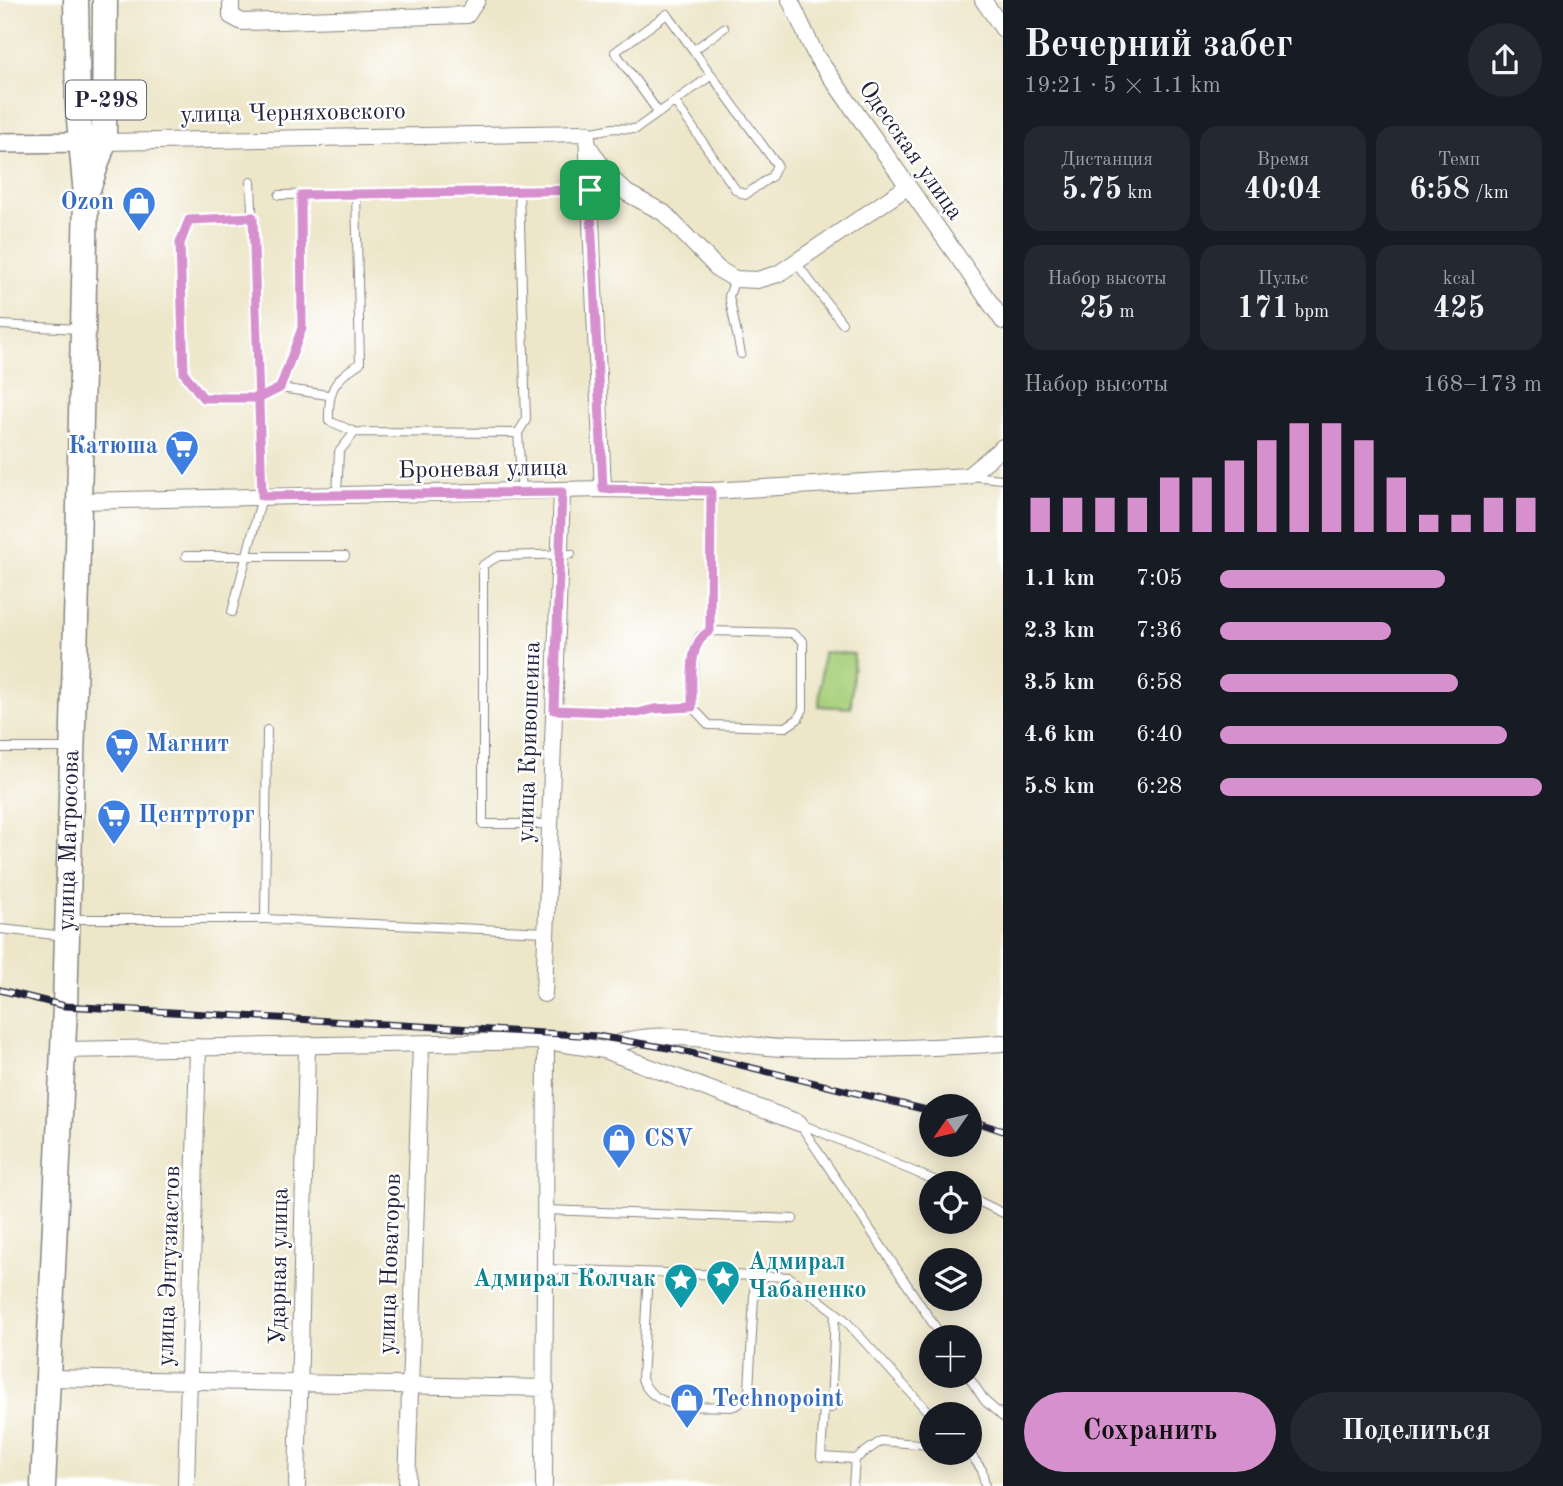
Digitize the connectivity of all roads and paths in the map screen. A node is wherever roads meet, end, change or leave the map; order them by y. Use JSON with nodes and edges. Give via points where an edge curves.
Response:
{"nodes":[{"id":1,"x":76,"y":0,"type":"edge"},
{"id":2,"x":105,"y":0,"type":"edge"},
{"id":3,"x":231,"y":0,"type":"edge"},
{"id":4,"x":477,"y":0,"type":"edge"},
{"id":5,"x":790,"y":0,"type":"edge"},
{"id":6,"x":983,"y":0,"type":"edge"},
{"id":7,"x":724,"y":28,"type":"dead end"},
{"id":8,"x":1003,"y":29,"type":"edge"},
{"id":9,"x":694,"y":50,"type":"junction"},
{"id":10,"x":712,"y":75,"type":"junction"},
{"id":11,"x":675,"y":102,"type":"junction"},
{"id":12,"x":659,"y":113,"type":"junction"},
{"id":13,"x":587,"y":140,"type":"junction"},
{"id":14,"x":0,"y":142,"type":"edge"},
{"id":15,"x":92,"y":142,"type":"junction"},
{"id":16,"x":251,"y":182,"type":"dead end"},
{"id":17,"x":907,"y":187,"type":"junction"},
{"id":18,"x":590,"y":190,"type":"junction"},
{"id":19,"x":519,"y":191,"type":"junction"},
{"id":20,"x":356,"y":194,"type":"junction"},
{"id":21,"x":279,"y":195,"type":"dead end"},
{"id":22,"x":301,"y":195,"type":"junction"},
{"id":23,"x":253,"y":217,"type":"junction"},
{"id":24,"x":797,"y":264,"type":"junction"},
{"id":25,"x":735,"y":279,"type":"junction"},
{"id":26,"x":1003,"y":321,"type":"edge"},
{"id":27,"x":842,"y":323,"type":"dead end"},
{"id":28,"x":0,"y":324,"type":"edge"},
{"id":29,"x":83,"y":329,"type":"junction"},
{"id":30,"x":741,"y":354,"type":"dead end"},
{"id":31,"x":280,"y":388,"type":"junction"},
{"id":32,"x":328,"y":395,"type":"junction"},
{"id":33,"x":260,"y":398,"type":"junction"},
{"id":34,"x":355,"y":432,"type":"junction"},
{"id":35,"x":518,"y":433,"type":"junction"},
{"id":36,"x":1003,"y":447,"type":"edge"},
{"id":37,"x":968,"y":476,"type":"junction"},
{"id":38,"x":1003,"y":479,"type":"edge"},
{"id":39,"x":603,"y":489,"type":"junction"},
{"id":40,"x":711,"y":491,"type":"junction"},
{"id":41,"x":522,"y":492,"type":"junction"},
{"id":42,"x":562,"y":492,"type":"junction"},
{"id":43,"x":337,"y":495,"type":"junction"},
{"id":44,"x":262,"y":496,"type":"junction"},
{"id":45,"x":79,"y":501,"type":"junction"},
{"id":46,"x":565,"y":554,"type":"junction"},
{"id":47,"x":186,"y":556,"type":"dead end"},
{"id":48,"x":247,"y":556,"type":"junction"},
{"id":49,"x":345,"y":556,"type":"dead end"},
{"id":50,"x":232,"y":612,"type":"dead end"},
{"id":51,"x":710,"y":631,"type":"junction"},
{"id":52,"x":692,"y":707,"type":"junction"},
{"id":53,"x":554,"y":710,"type":"junction"},
{"id":54,"x":267,"y":730,"type":"dead end"},
{"id":55,"x":0,"y":748,"type":"edge"},
{"id":56,"x":73,"y":748,"type":"junction"},
{"id":57,"x":550,"y":824,"type":"junction"},
{"id":58,"x":265,"y":919,"type":"junction"},
{"id":59,"x":68,"y":927,"type":"junction"},
{"id":60,"x":0,"y":929,"type":"edge"},
{"id":61,"x":546,"y":932,"type":"junction"},
{"id":62,"x":544,"y":994,"type":"dead end"},
{"id":63,"x":545,"y":1041,"type":"junction"},
{"id":64,"x":1003,"y":1043,"type":"edge"},
{"id":65,"x":421,"y":1044,"type":"junction"},
{"id":66,"x":307,"y":1046,"type":"junction"},
{"id":67,"x":198,"y":1047,"type":"junction"},
{"id":68,"x":604,"y":1049,"type":"junction"},
{"id":69,"x":63,"y":1050,"type":"junction"},
{"id":70,"x":799,"y":1123,"type":"junction"},
{"id":71,"x":919,"y":1174,"type":"edge"},
{"id":72,"x":982,"y":1203,"type":"edge"},
{"id":73,"x":546,"y":1210,"type":"junction"},
{"id":74,"x":1003,"y":1213,"type":"edge"},
{"id":75,"x":793,"y":1219,"type":"dead end"},
{"id":76,"x":545,"y":1269,"type":"junction"},
{"id":77,"x":648,"y":1273,"type":"junction"},
{"id":78,"x":755,"y":1276,"type":"junction"},
{"id":79,"x":835,"y":1312,"type":"junction"},
{"id":80,"x":934,"y":1325,"type":"edge"},
{"id":81,"x":49,"y":1378,"type":"junction"},
{"id":82,"x":189,"y":1380,"type":"junction"},
{"id":83,"x":300,"y":1383,"type":"junction"},
{"id":84,"x":410,"y":1386,"type":"junction"},
{"id":85,"x":546,"y":1388,"type":"junction"},
{"id":86,"x":976,"y":1388,"type":"edge"},
{"id":87,"x":919,"y":1402,"type":"edge"},
{"id":88,"x":1003,"y":1417,"type":"edge"},
{"id":89,"x":919,"y":1445,"type":"edge"},
{"id":90,"x":855,"y":1459,"type":"junction"},
{"id":91,"x":979,"y":1465,"type":"edge"},
{"id":92,"x":43,"y":1486,"type":"edge"},
{"id":93,"x":186,"y":1486,"type":"edge"},
{"id":94,"x":298,"y":1486,"type":"edge"},
{"id":95,"x":407,"y":1486,"type":"edge"},
{"id":96,"x":544,"y":1486,"type":"edge"},
{"id":97,"x":853,"y":1486,"type":"edge"},
{"id":98,"x":985,"y":1486,"type":"edge"}],
"edges":[{"from":1,"to":15,"type":"highway","name":"улица Матросова","number":"Р-298"},
{"from":2,"to":15,"type":"highway","name":"улица Матросова","number":"Р-298"},
{"from":3,"to":4,"type":"street","via":[[231,16],[242,22],[467,15]]},
{"from":5,"to":17,"type":"street","name":"Одесская улица","via":[[817,56]]},
{"from":6,"to":8,"type":"street"},
{"from":7,"to":9,"type":"lane"},
{"from":9,"to":10,"type":"lane"},
{"from":9,"to":12,"type":"lane","via":[[667,14],[615,52]]},
{"from":10,"to":11,"type":"lane"},
{"from":10,"to":11,"type":"lane","via":[[776,165],[772,176],[744,195],[736,190]]},
{"from":11,"to":12,"type":"lane"},
{"from":12,"to":13,"type":"lane","via":[[636,129],[613,128]]},
{"from":13,"to":15,"type":"street","name":"улица Черняховского"},
{"from":13,"to":18,"type":"street"},
{"from":13,"to":25,"type":"street","via":[[607,173],[627,193],[664,214],[702,254]]},
{"from":14,"to":15,"type":"street","name":"улица Черняховского"},
{"from":15,"to":29,"type":"highway","name":"улица Матросова","number":"Р-298"},
{"from":16,"to":23,"type":"lane"},
{"from":17,"to":24,"type":"street"},
{"from":17,"to":26,"type":"street","name":"Одесская улица"},
{"from":18,"to":19,"type":"lane"},
{"from":18,"to":39,"type":"street"},
{"from":19,"to":20,"type":"lane"},
{"from":19,"to":35,"type":"lane","via":[[526,420]]},
{"from":20,"to":22,"type":"lane"},
{"from":20,"to":32,"type":"lane","via":[[360,363],[343,374]]},
{"from":21,"to":22,"type":"lane"},
{"from":22,"to":31,"type":"lane","via":[[302,328]]},
{"from":23,"to":33,"type":"lane"},
{"from":23,"to":33,"type":"lane","via":[[189,220],[180,243],[184,373],[203,398]]},
{"from":24,"to":25,"type":"street","via":[[767,277]]},
{"from":24,"to":27,"type":"lane"},
{"from":25,"to":30,"type":"lane","via":[[729,296]]},
{"from":28,"to":29,"type":"lane"},
{"from":29,"to":45,"type":"highway","name":"улица Матросова","number":"Р-298"},
{"from":31,"to":32,"type":"lane"},
{"from":31,"to":33,"type":"lane"},
{"from":32,"to":34,"type":"lane","via":[[329,421]]},
{"from":33,"to":44,"type":"lane"},
{"from":34,"to":35,"type":"lane"},
{"from":34,"to":43,"type":"lane","via":[[339,452]]},
{"from":35,"to":41,"type":"lane"},
{"from":36,"to":37,"type":"street"},
{"from":37,"to":38,"type":"lane"},
{"from":37,"to":40,"type":"street","name":"Броневая улица"},
{"from":39,"to":40,"type":"street","name":"Броневая улица"},
{"from":39,"to":42,"type":"street","name":"Броневая улица"},
{"from":40,"to":51,"type":"lane"},
{"from":41,"to":42,"type":"street","name":"Броневая улица"},
{"from":41,"to":43,"type":"street","name":"Броневая улица"},
{"from":42,"to":46,"type":"street","name":"улица Кривошеина"},
{"from":43,"to":44,"type":"street","name":"Броневая улица"},
{"from":44,"to":45,"type":"street","name":"Броневая улица"},
{"from":44,"to":48,"type":"lane"},
{"from":45,"to":56,"type":"highway","name":"улица Матросова","number":"Р-298"},
{"from":46,"to":53,"type":"street","name":"улица Кривошеина"},
{"from":46,"to":57,"type":"lane","via":[[499,556],[484,565],[483,824]]},
{"from":47,"to":48,"type":"lane"},
{"from":48,"to":49,"type":"lane"},
{"from":48,"to":50,"type":"lane"},
{"from":51,"to":52,"type":"lane","via":[[700,636],[695,646]]},
{"from":51,"to":52,"type":"lane","via":[[792,634],[803,641],[803,709],[786,727],[709,725]]},
{"from":52,"to":53,"type":"lane","via":[[638,713]]},
{"from":53,"to":57,"type":"street","name":"улица Кривошеина"},
{"from":54,"to":58,"type":"lane"},
{"from":55,"to":56,"type":"lane"},
{"from":56,"to":59,"type":"highway","name":"улица Матросова","number":"Р-298"},
{"from":57,"to":61,"type":"street","name":"улица Кривошеина"},
{"from":58,"to":59,"type":"lane"},
{"from":58,"to":61,"type":"lane"},
{"from":59,"to":60,"type":"lane"},
{"from":59,"to":69,"type":"highway","name":"улица Матросова","number":"Р-298"},
{"from":61,"to":62,"type":"street","name":"улица Кривошеина"},
{"from":63,"to":65,"type":"street"},
{"from":63,"to":68,"type":"street"},
{"from":63,"to":73,"type":"street"},
{"from":64,"to":68,"type":"street","via":[[783,1048],[652,1036],[620,1040]]},
{"from":65,"to":66,"type":"street"},
{"from":65,"to":84,"type":"street","name":"улица Новаторов"},
{"from":66,"to":67,"type":"street"},
{"from":66,"to":83,"type":"street","name":"Ударная улица"},
{"from":67,"to":69,"type":"street"},
{"from":67,"to":82,"type":"street","name":"улица Энтузиастов"},
{"from":68,"to":70,"type":"street"},
{"from":69,"to":81,"type":"highway","name":"улица Матросова","number":"Р-298"},
{"from":70,"to":71,"type":"lane"},
{"from":70,"to":80,"type":"lane"},
{"from":72,"to":74,"type":"lane"},
{"from":73,"to":75,"type":"lane"},
{"from":73,"to":76,"type":"street"},
{"from":76,"to":77,"type":"lane"},
{"from":76,"to":85,"type":"street"},
{"from":77,"to":78,"type":"lane"},
{"from":77,"to":78,"type":"lane","via":[[642,1379],[646,1389],[662,1403],[731,1407],[748,1391]]},
{"from":78,"to":79,"type":"lane","via":[[789,1277]]},
{"from":79,"to":87,"type":"lane"},
{"from":79,"to":90,"type":"lane","via":[[831,1408],[824,1407],[821,1457]]},
{"from":81,"to":82,"type":"street"},
{"from":81,"to":92,"type":"highway","name":"улица Матросова","number":"Р-298"},
{"from":82,"to":83,"type":"street"},
{"from":82,"to":93,"type":"street","name":"улица Энтузиастов"},
{"from":83,"to":84,"type":"street"},
{"from":83,"to":94,"type":"street","name":"Ударная улица"},
{"from":84,"to":85,"type":"street"},
{"from":84,"to":95,"type":"street","name":"улица Новаторов"},
{"from":85,"to":96,"type":"street"},
{"from":86,"to":88,"type":"lane"},
{"from":89,"to":90,"type":"lane","via":[[881,1441]]},
{"from":90,"to":97,"type":"lane"},
{"from":91,"to":98,"type":"lane"}]}
